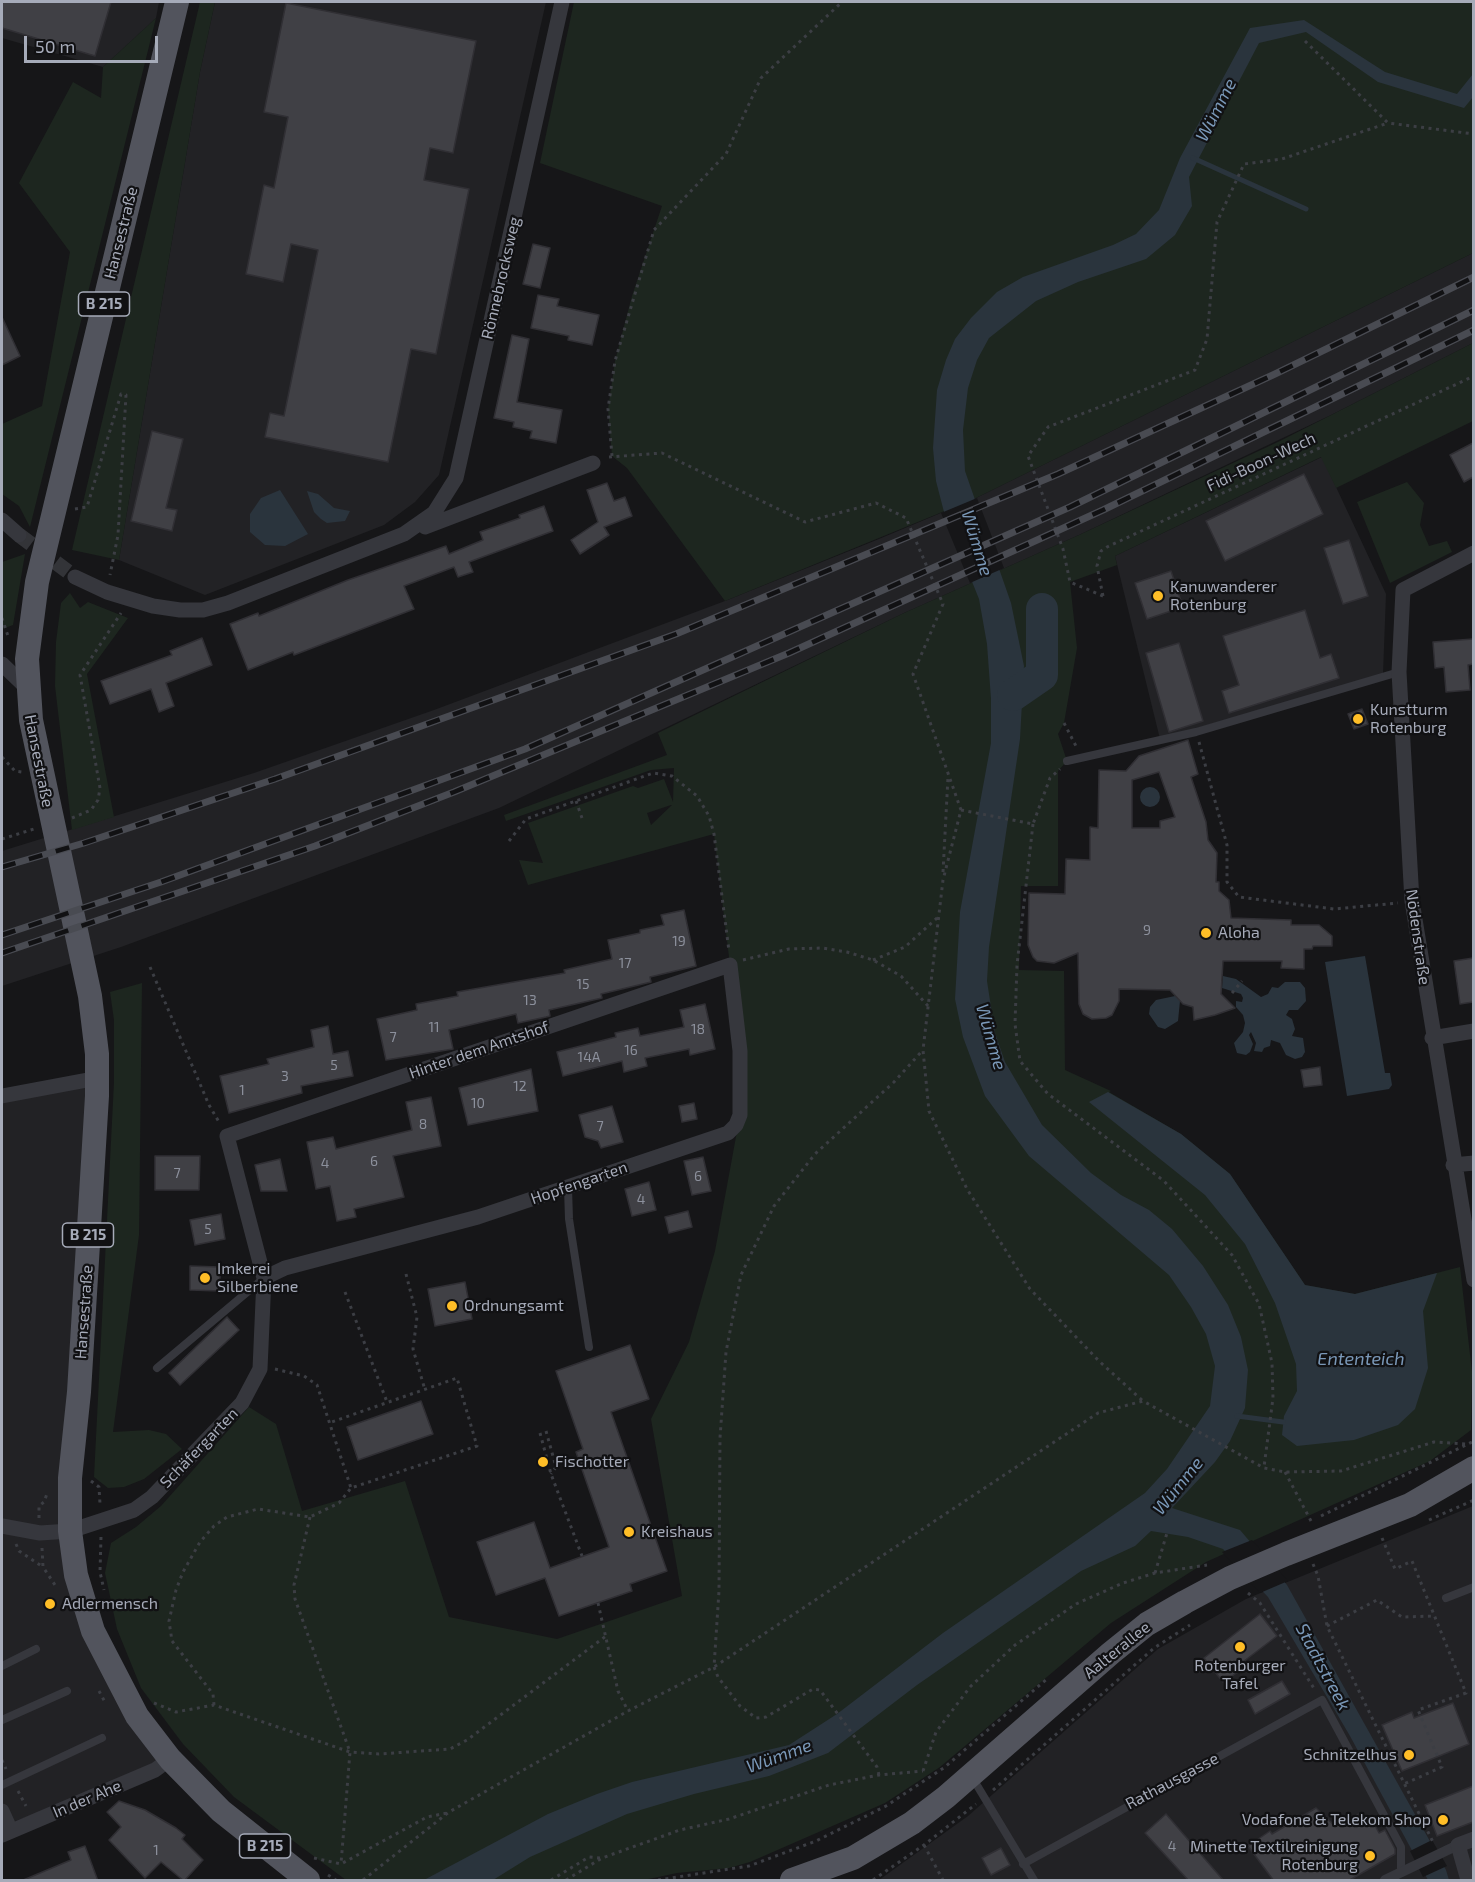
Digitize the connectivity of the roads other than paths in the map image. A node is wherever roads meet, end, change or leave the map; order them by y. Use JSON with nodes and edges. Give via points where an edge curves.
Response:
{"nodes":[{"id":1,"x":177,"y":2,"type":"edge"},
{"id":2,"x":562,"y":2,"type":"edge"},
{"id":3,"x":593,"y":463,"type":"dead end"},
{"id":4,"x":2,"y":520,"type":"edge"},
{"id":5,"x":404,"y":534,"type":"junction"},
{"id":6,"x":19,"y":535,"type":"tunnel mouth"},
{"id":7,"x":1473,"y":552,"type":"edge"},
{"id":8,"x":75,"y":577,"type":"tunnel mouth"},
{"id":9,"x":2,"y":664,"type":"edge"},
{"id":10,"x":1400,"y":672,"type":"junction"},
{"id":11,"x":27,"y":688,"type":"junction"},
{"id":12,"x":1067,"y":761,"type":"road end"},
{"id":13,"x":730,"y":964,"type":"joint"},
{"id":14,"x":1473,"y":1031,"type":"edge"},
{"id":15,"x":1432,"y":1038,"type":"junction"},
{"id":16,"x":98,"y":1078,"type":"junction"},
{"id":17,"x":2,"y":1096,"type":"edge"},
{"id":18,"x":227,"y":1136,"type":"joint"},
{"id":19,"x":1473,"y":1163,"type":"edge"},
{"id":20,"x":1453,"y":1165,"type":"junction"},
{"id":21,"x":568,"y":1188,"type":"junction"},
{"id":22,"x":264,"y":1278,"type":"junction"},
{"id":23,"x":1473,"y":1280,"type":"edge"},
{"id":24,"x":589,"y":1347,"type":"dead end"},
{"id":25,"x":157,"y":1368,"type":"dead end"},
{"id":26,"x":1473,"y":1468,"type":"edge"},
{"id":27,"x":5,"y":1527,"type":"edge"},
{"id":28,"x":70,"y":1531,"type":"junction"},
{"id":29,"x":1473,"y":1587,"type":"edge"},
{"id":30,"x":1446,"y":1598,"type":"dead end"},
{"id":31,"x":36,"y":1649,"type":"dead end"},
{"id":32,"x":2,"y":1666,"type":"edge"},
{"id":33,"x":67,"y":1691,"type":"dead end"},
{"id":34,"x":2,"y":1720,"type":"edge"},
{"id":35,"x":102,"y":1738,"type":"dead end"},
{"id":36,"x":170,"y":1759,"type":"junction"},
{"id":37,"x":971,"y":1775,"type":"junction"},
{"id":38,"x":2,"y":1785,"type":"edge"},
{"id":39,"x":2,"y":1811,"type":"edge"},
{"id":40,"x":6,"y":1833,"type":"edge"},
{"id":41,"x":1473,"y":1839,"type":"edge"},
{"id":42,"x":1447,"y":1850,"type":"junction"},
{"id":43,"x":1023,"y":1864,"type":"junction"},
{"id":44,"x":309,"y":1869,"type":"edge"},
{"id":45,"x":1404,"y":1873,"type":"edge"},
{"id":46,"x":792,"y":1881,"type":"edge"},
{"id":47,"x":1034,"y":1881,"type":"edge"},
{"id":48,"x":1386,"y":1881,"type":"edge"},
{"id":49,"x":1468,"y":1881,"type":"edge"}],
"edges":[{"from":1,"to":11,"type":"main road","name":"Hansestraße","number":"B 215","via":[[37,582],[29,628]]},
{"from":2,"to":5,"type":"street","name":"Rönnebrocksweg","via":[[456,478],[434,513]]},
{"from":3,"to":5,"type":"street","name":"Rönnebrocksweg"},
{"from":4,"to":6,"type":"street"},
{"from":5,"to":8,"type":"street","name":"Rönnebrocksweg","via":[[203,610],[180,610],[129,600]]},
{"from":7,"to":10,"type":"street","name":"Nödenstraße","via":[[1403,590]]},
{"from":9,"to":11,"type":"street"},
{"from":10,"to":12,"type":"lane","via":[[1196,732]]},
{"from":10,"to":15,"type":"street","name":"Nödenstraße","via":[[1412,901]]},
{"from":11,"to":16,"type":"main road","name":"Hansestraße","number":"B 215","via":[[94,1021]]},
{"from":13,"to":18,"type":"street","name":"Hinter dem Amtshof"},
{"from":13,"to":21,"type":"street","name":"Hopfengarten","via":[[740,1051],[740,1115],[736,1125],[717,1138],[591,1177]]},
{"from":14,"to":15,"type":"street"},
{"from":15,"to":20,"type":"street","name":"Nödenstraße"},
{"from":16,"to":17,"type":"street"},
{"from":16,"to":28,"type":"main road","name":"Hansestraße","number":"B 215","via":[[70,1478]]},
{"from":18,"to":22,"type":"street","name":"Schäfergarten"},
{"from":19,"to":20,"type":"street"},
{"from":20,"to":23,"type":"street","name":"Nödenstraße"},
{"from":21,"to":22,"type":"street","name":"Hopfengarten","via":[[478,1217],[285,1268]]},
{"from":21,"to":24,"type":"lane","via":[[569,1219]]},
{"from":22,"to":25,"type":"lane"},
{"from":22,"to":28,"type":"street","name":"Schäfergarten","via":[[260,1369],[242,1403],[152,1497],[134,1510]]},
{"from":26,"to":37,"type":"main road","name":"Aalterallee","via":[[1410,1504],[1309,1529],[1286,1554],[1234,1588],[1148,1624]]},
{"from":27,"to":28,"type":"street","name":"Schäfergarten","via":[[40,1533]]},
{"from":28,"to":36,"type":"main road","number":"B 215","via":[[76,1575],[93,1631],[137,1716]]},
{"from":29,"to":30,"type":"lane"},
{"from":31,"to":32,"type":"lane"},
{"from":33,"to":34,"type":"lane"},
{"from":35,"to":38,"type":"lane"},
{"from":36,"to":40,"type":"street","name":"In der Ahe","via":[[155,1770]]},
{"from":36,"to":44,"type":"main road","number":"B 215","via":[[222,1812]]},
{"from":37,"to":43,"type":"lane"},
{"from":37,"to":46,"type":"main road","name":"Aalterallee","via":[[912,1823],[852,1858]]},
{"from":39,"to":40,"type":"street"},
{"from":41,"to":42,"type":"street"},
{"from":42,"to":45,"type":"street"},
{"from":42,"to":49,"type":"street"},
{"from":43,"to":45,"type":"lane","name":"Rathausgasse","via":[[1322,1700],[1401,1847]]},
{"from":43,"to":47,"type":"lane"},
{"from":45,"to":48,"type":"street"}]}
